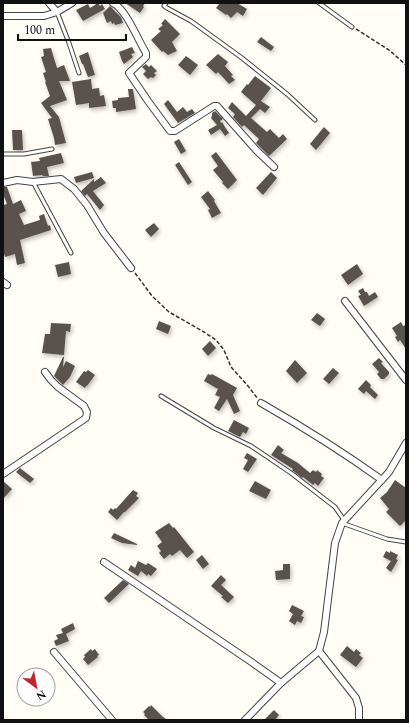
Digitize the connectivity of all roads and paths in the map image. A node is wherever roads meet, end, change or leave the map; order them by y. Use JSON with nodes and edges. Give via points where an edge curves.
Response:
{"nodes":[{"id":1,"x":49,"y":3,"type":"edge"},
{"id":2,"x":72,"y":3,"type":"edge"},
{"id":3,"x":113,"y":3,"type":"edge"},
{"id":4,"x":166,"y":3,"type":"edge"},
{"id":5,"x":319,"y":3,"type":"edge"},
{"id":6,"x":57,"y":12,"type":"junction"},
{"id":7,"x":3,"y":16,"type":"edge"},
{"id":8,"x":352,"y":27,"type":"joint"},
{"id":9,"x":406,"y":65,"type":"edge"},
{"id":10,"x":79,"y":73,"type":"dead end"},
{"id":11,"x":315,"y":120,"type":"dead end"},
{"id":12,"x":52,"y":149,"type":"dead end"},
{"id":13,"x":3,"y":154,"type":"edge"},
{"id":14,"x":274,"y":167,"type":"dead end"},
{"id":15,"x":33,"y":182,"type":"junction"},
{"id":16,"x":3,"y":183,"type":"edge"},
{"id":17,"x":72,"y":253,"type":"dead end"},
{"id":18,"x":131,"y":268,"type":"joint"},
{"id":19,"x":346,"y":301,"type":"dead end"},
{"id":20,"x":45,"y":372,"type":"dead end"},
{"id":21,"x":406,"y":380,"type":"edge"},
{"id":22,"x":161,"y":396,"type":"dead end"},
{"id":23,"x":261,"y":403,"type":"joint"},
{"id":24,"x":406,"y":443,"type":"edge"},
{"id":25,"x":3,"y":474,"type":"edge"},
{"id":26,"x":382,"y":480,"type":"junction"},
{"id":27,"x":343,"y":521,"type":"junction"},
{"id":28,"x":406,"y":542,"type":"edge"},
{"id":29,"x":104,"y":562,"type":"dead end"},
{"id":30,"x":319,"y":651,"type":"junction"},
{"id":31,"x":54,"y":652,"type":"dead end"},
{"id":32,"x":281,"y":683,"type":"junction"},
{"id":33,"x":112,"y":720,"type":"edge"},
{"id":34,"x":245,"y":720,"type":"edge"},
{"id":35,"x":359,"y":720,"type":"edge"}],
"edges":[{"from":1,"to":6,"type":"street"},
{"from":2,"to":6,"type":"street"},
{"from":3,"to":14,"type":"street","via":[[125,14],[146,53],[146,58],[129,73],[170,131],[175,131],[217,106]]},
{"from":4,"to":11,"type":"lane","via":[[164,6],[191,21],[242,58]]},
{"from":5,"to":8,"type":"lane"},
{"from":6,"to":7,"type":"street","via":[[44,16]]},
{"from":6,"to":10,"type":"lane"},
{"from":8,"to":9,"type":"path","via":[[389,50]]},
{"from":12,"to":13,"type":"lane","via":[[24,154]]},
{"from":15,"to":16,"type":"street","via":[[17,180]]},
{"from":15,"to":17,"type":"lane"},
{"from":15,"to":18,"type":"street","via":[[61,179],[74,189]]},
{"from":18,"to":23,"type":"path","via":[[152,296],[169,312],[216,340],[224,350],[231,367]]},
{"from":19,"to":21,"type":"street"},
{"from":20,"to":25,"type":"street","via":[[58,387],[84,406],[86,418]]},
{"from":22,"to":27,"type":"lane","via":[[214,428],[251,446],[285,469],[335,507]]},
{"from":23,"to":26,"type":"street"},
{"from":24,"to":26,"type":"street"},
{"from":26,"to":27,"type":"street"},
{"from":27,"to":28,"type":"lane","via":[[387,539]]},
{"from":27,"to":30,"type":"street","via":[[335,543],[324,632]]},
{"from":29,"to":32,"type":"street"},
{"from":30,"to":32,"type":"street"},
{"from":30,"to":35,"type":"street","via":[[356,698]]},
{"from":31,"to":33,"type":"street"},
{"from":32,"to":34,"type":"street"}]}
